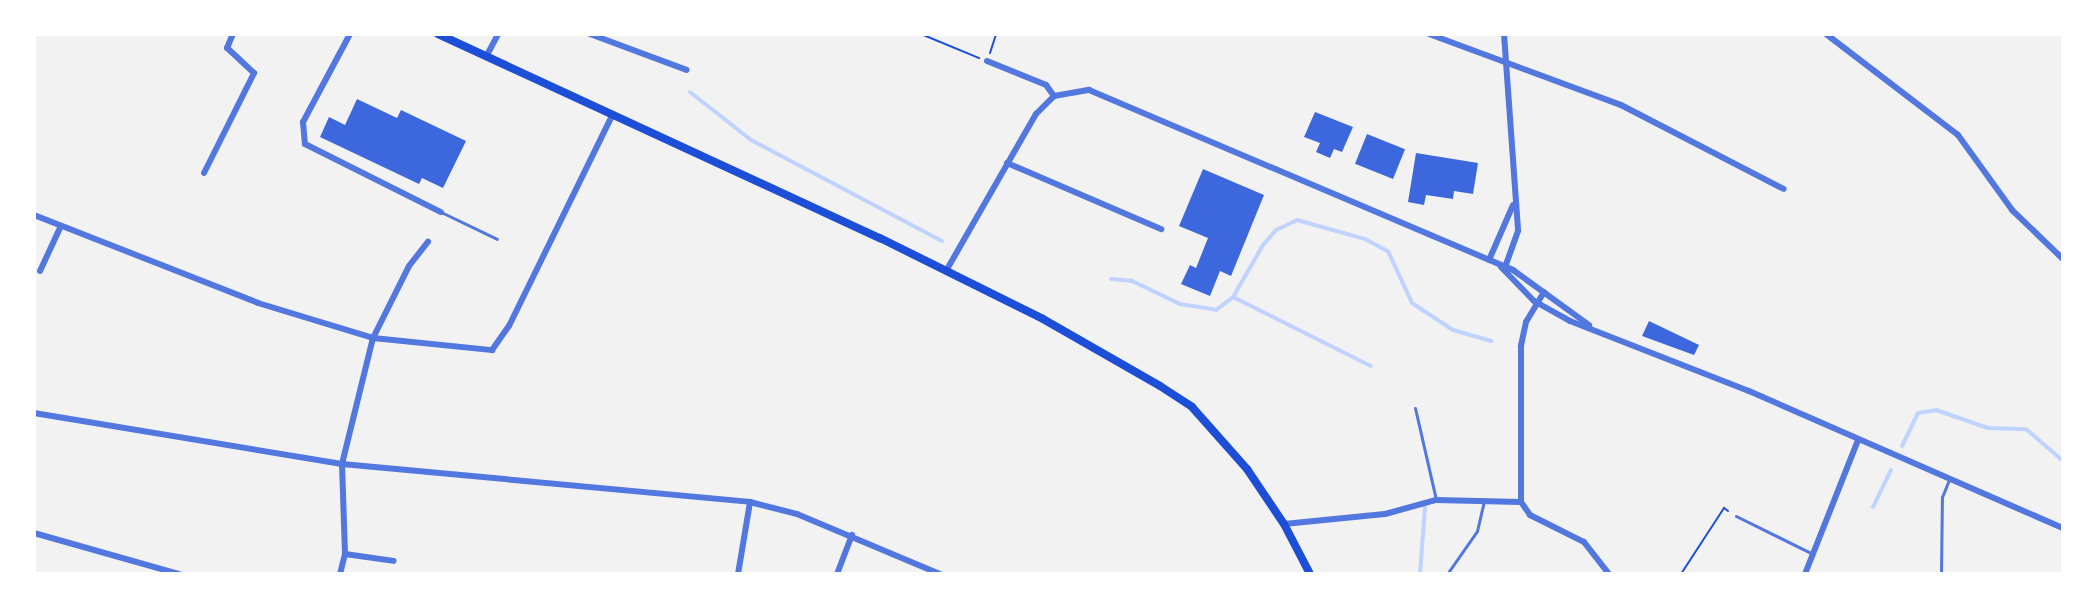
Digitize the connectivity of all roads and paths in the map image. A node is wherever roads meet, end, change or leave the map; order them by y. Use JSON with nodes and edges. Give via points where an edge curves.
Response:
{"nodes":[{"id":1,"x":233,"y":34,"type":"edge"},
{"id":2,"x":350,"y":34,"type":"edge"},
{"id":3,"x":438,"y":34,"type":"edge"},
{"id":4,"x":498,"y":34,"type":"edge"},
{"id":5,"x":590,"y":34,"type":"edge"},
{"id":6,"x":921,"y":34,"type":"edge"},
{"id":7,"x":996,"y":34,"type":"edge"},
{"id":8,"x":1429,"y":34,"type":"edge"},
{"id":9,"x":1504,"y":34,"type":"edge"},
{"id":10,"x":1826,"y":34,"type":"edge"},
{"id":11,"x":487,"y":55,"type":"junction"},
{"id":12,"x":987,"y":61,"type":"junction"},
{"id":13,"x":1507,"y":66,"type":"junction"},
{"id":14,"x":687,"y":70,"type":"dead end"},
{"id":15,"x":1054,"y":96,"type":"junction"},
{"id":16,"x":613,"y":114,"type":"junction"},
{"id":17,"x":1007,"y":163,"type":"junction"},
{"id":18,"x":204,"y":173,"type":"dead end"},
{"id":19,"x":1784,"y":189,"type":"dead end"},
{"id":20,"x":1514,"y":198,"type":"junction"},
{"id":21,"x":441,"y":212,"type":"joint"},
{"id":22,"x":34,"y":215,"type":"edge"},
{"id":23,"x":60,"y":228,"type":"junction"},
{"id":24,"x":1161,"y":229,"type":"dead end"},
{"id":25,"x":497,"y":239,"type":"dead end"},
{"id":26,"x":428,"y":242,"type":"dead end"},
{"id":27,"x":2063,"y":259,"type":"edge"},
{"id":28,"x":1489,"y":260,"type":"junction"},
{"id":29,"x":1502,"y":268,"type":"junction"},
{"id":30,"x":40,"y":271,"type":"dead end"},
{"id":31,"x":946,"y":271,"type":"junction"},
{"id":32,"x":1544,"y":292,"type":"junction"},
{"id":33,"x":1537,"y":302,"type":"junction"},
{"id":34,"x":1589,"y":325,"type":"junction"},
{"id":35,"x":373,"y":338,"type":"junction"},
{"id":36,"x":1415,"y":408,"type":"dead end"},
{"id":37,"x":34,"y":413,"type":"edge"},
{"id":38,"x":1858,"y":440,"type":"junction"},
{"id":39,"x":342,"y":464,"type":"junction"},
{"id":40,"x":1949,"y":480,"type":"junction"},
{"id":41,"x":1436,"y":500,"type":"junction"},
{"id":42,"x":1484,"y":500,"type":"junction"},
{"id":43,"x":750,"y":502,"type":"junction"},
{"id":44,"x":1521,"y":502,"type":"junction"},
{"id":45,"x":1736,"y":516,"type":"joint"},
{"id":46,"x":1284,"y":524,"type":"junction"},
{"id":47,"x":2063,"y":528,"type":"edge"},
{"id":48,"x":34,"y":533,"type":"edge"},
{"id":49,"x":852,"y":535,"type":"junction"},
{"id":50,"x":345,"y":554,"type":"junction"},
{"id":51,"x":1813,"y":554,"type":"junction"},
{"id":52,"x":394,"y":561,"type":"dead end"},
{"id":53,"x":179,"y":574,"type":"edge"},
{"id":54,"x":340,"y":574,"type":"edge"},
{"id":55,"x":738,"y":574,"type":"edge"},
{"id":56,"x":837,"y":574,"type":"edge"},
{"id":57,"x":940,"y":574,"type":"edge"},
{"id":58,"x":1310,"y":574,"type":"edge"},
{"id":59,"x":1447,"y":574,"type":"edge"},
{"id":60,"x":1609,"y":574,"type":"edge"},
{"id":61,"x":1681,"y":574,"type":"edge"},
{"id":62,"x":1805,"y":574,"type":"edge"},
{"id":63,"x":1941,"y":574,"type":"edge"}],
"edges":[{"from":1,"to":18,"type":"street","via":[[227,48],[254,73]]},
{"from":2,"to":21,"type":"street","via":[[303,122],[305,144]]},
{"from":3,"to":11,"type":"main road"},
{"from":4,"to":11,"type":"street"},
{"from":5,"to":14,"type":"street"},
{"from":6,"to":12,"type":"path"},
{"from":7,"to":12,"type":"path"},
{"from":8,"to":13,"type":"street"},
{"from":9,"to":13,"type":"street"},
{"from":10,"to":27,"type":"street","via":[[1958,135],[2012,210]]},
{"from":11,"to":16,"type":"main road"},
{"from":12,"to":15,"type":"street","via":[[1046,85]]},
{"from":13,"to":19,"type":"street","via":[[1621,105]]},
{"from":13,"to":20,"type":"street"},
{"from":15,"to":17,"type":"street","via":[[1036,114]]},
{"from":15,"to":28,"type":"street","via":[[1079,90],[1111,96]]},
{"from":16,"to":31,"type":"main road"},
{"from":16,"to":35,"type":"street","via":[[509,326],[492,350]]},
{"from":17,"to":24,"type":"street"},
{"from":17,"to":31,"type":"street"},
{"from":20,"to":28,"type":"street","via":[[1505,232]]},
{"from":20,"to":29,"type":"street","via":[[1518,237]]},
{"from":21,"to":25,"type":"lane"},
{"from":22,"to":23,"type":"street"},
{"from":23,"to":30,"type":"street"},
{"from":23,"to":35,"type":"street","via":[[258,303]]},
{"from":26,"to":35,"type":"street","via":[[409,266]]},
{"from":28,"to":29,"type":"street"},
{"from":29,"to":32,"type":"street"},
{"from":29,"to":33,"type":"street"},
{"from":31,"to":46,"type":"main road","via":[[1179,397],[1225,441]]},
{"from":32,"to":33,"type":"street"},
{"from":32,"to":34,"type":"street"},
{"from":33,"to":34,"type":"street","via":[[1570,321]]},
{"from":33,"to":44,"type":"street","via":[[1521,346]]},
{"from":34,"to":38,"type":"street"},
{"from":35,"to":39,"type":"street"},
{"from":36,"to":41,"type":"lane"},
{"from":37,"to":39,"type":"street"},
{"from":38,"to":40,"type":"street"},
{"from":38,"to":51,"type":"street"},
{"from":39,"to":43,"type":"street"},
{"from":39,"to":50,"type":"street"},
{"from":40,"to":47,"type":"street"},
{"from":40,"to":63,"type":"lane","via":[[1942,497]]},
{"from":41,"to":42,"type":"street"},
{"from":41,"to":46,"type":"street","via":[[1385,514]]},
{"from":42,"to":44,"type":"street"},
{"from":42,"to":59,"type":"lane","via":[[1477,531]]},
{"from":43,"to":49,"type":"street"},
{"from":43,"to":55,"type":"street"},
{"from":44,"to":60,"type":"street","via":[[1530,515],[1584,542]]},
{"from":45,"to":51,"type":"lane"},
{"from":45,"to":61,"type":"path","via":[[1724,508]]},
{"from":46,"to":58,"type":"main road"},
{"from":48,"to":53,"type":"street"},
{"from":49,"to":56,"type":"street"},
{"from":49,"to":57,"type":"street"},
{"from":50,"to":52,"type":"street"},
{"from":50,"to":54,"type":"street"},
{"from":51,"to":62,"type":"street"}]}
